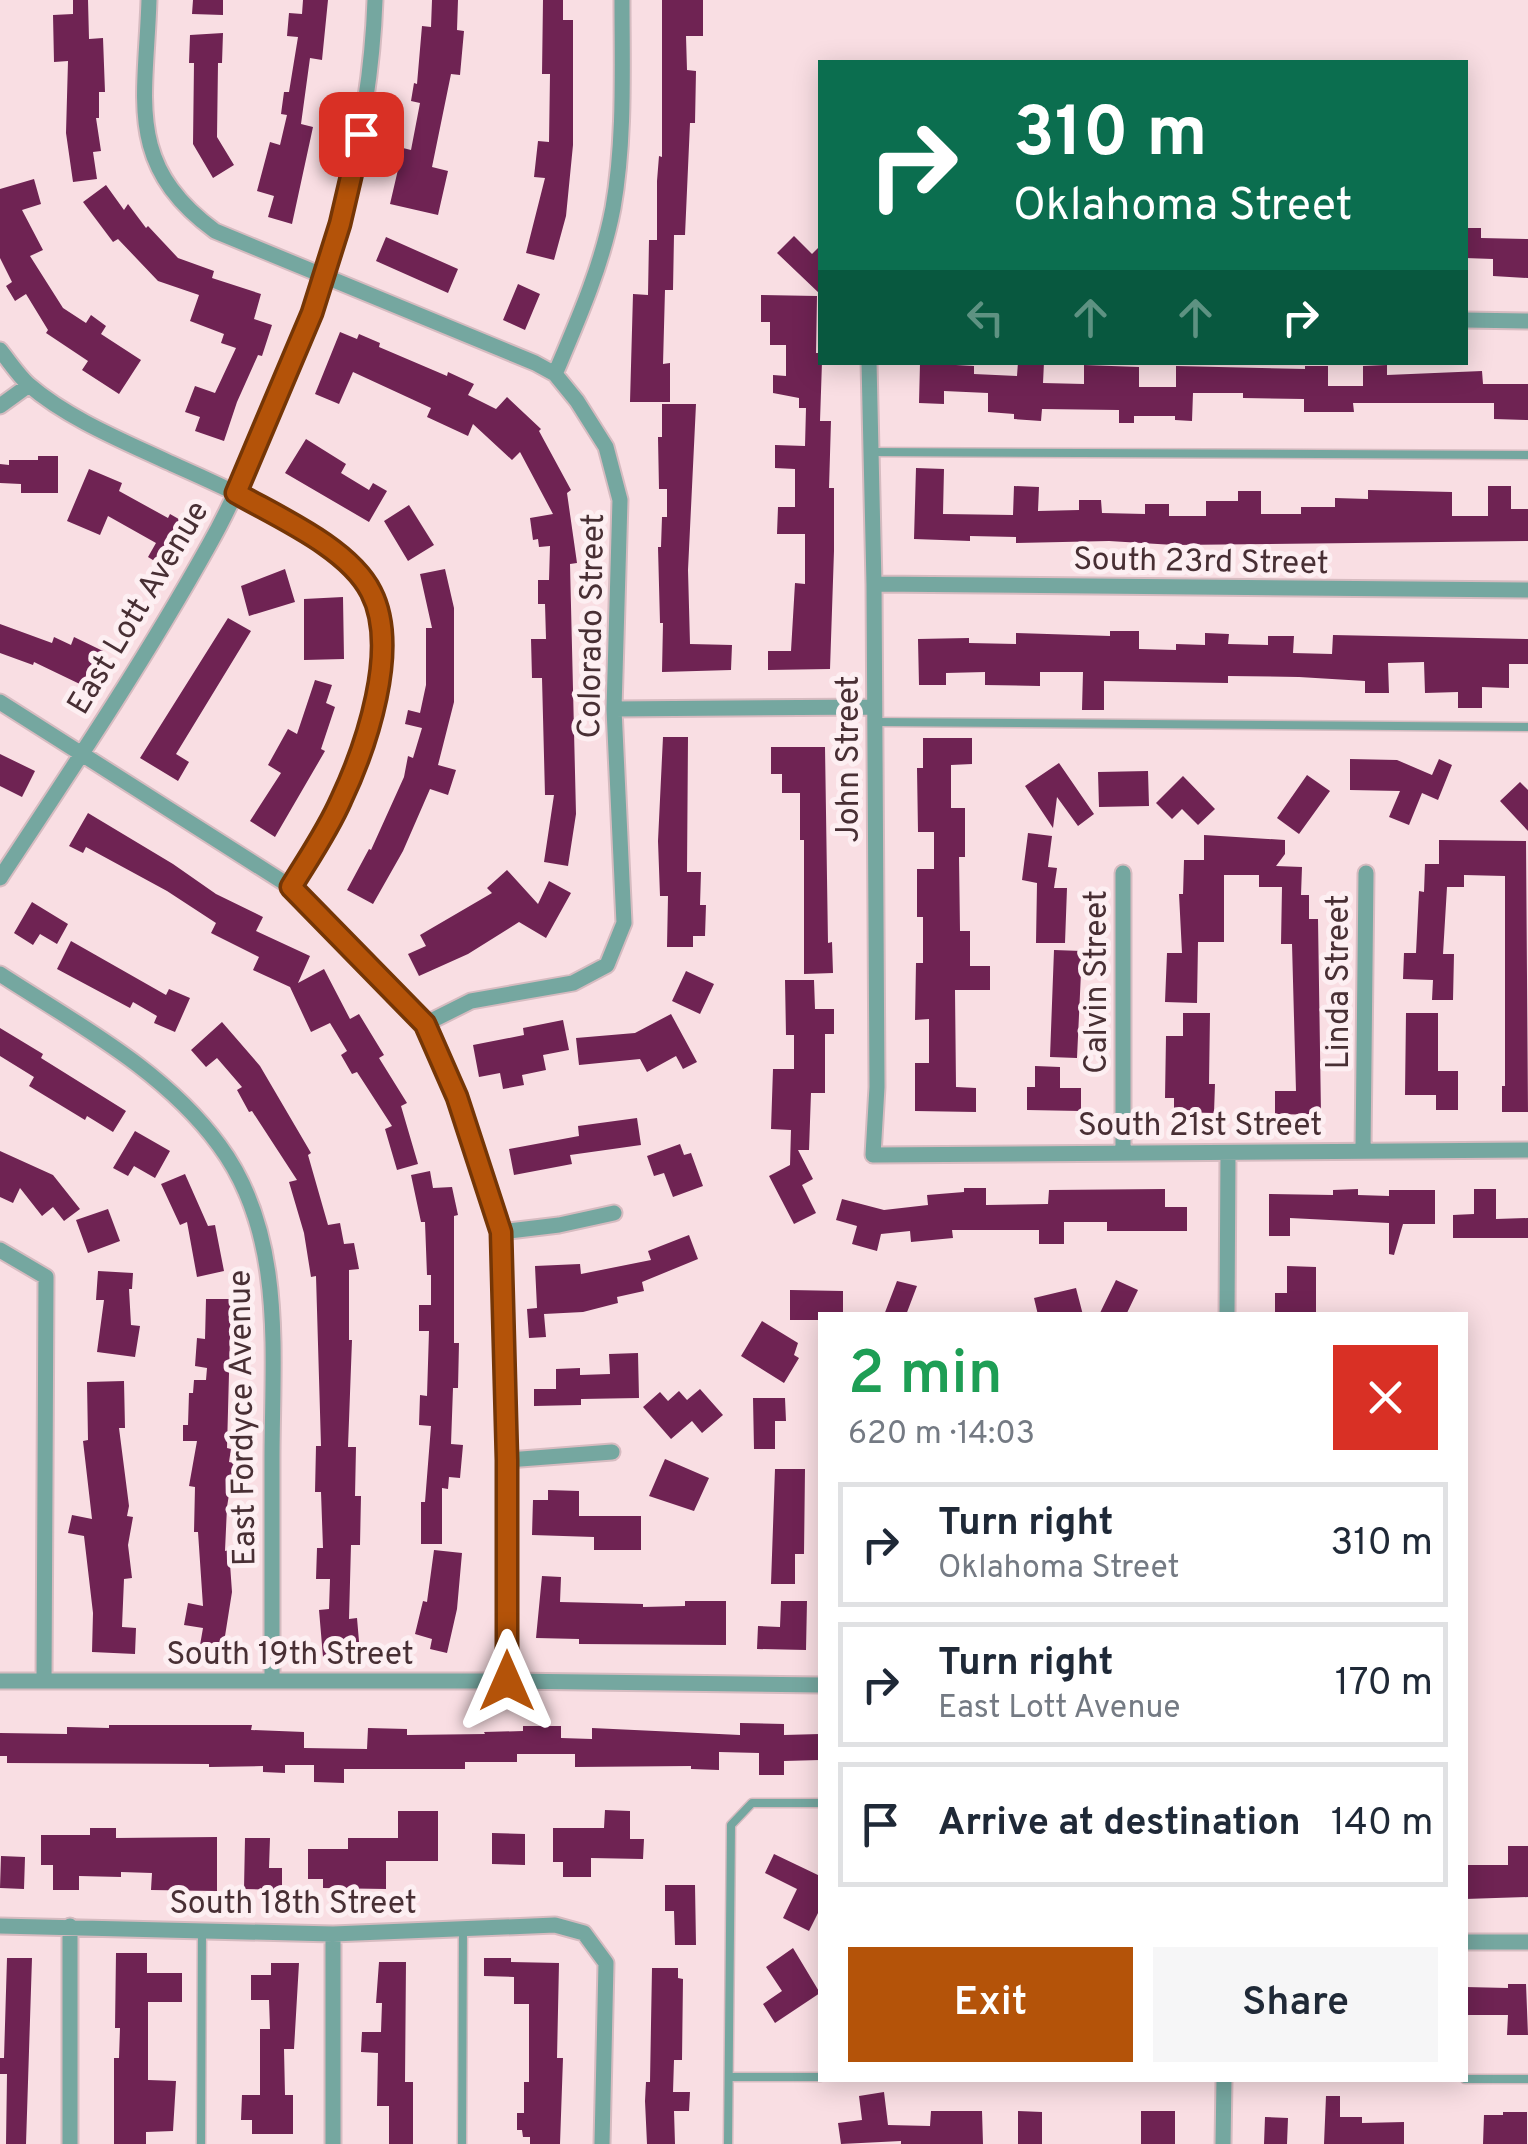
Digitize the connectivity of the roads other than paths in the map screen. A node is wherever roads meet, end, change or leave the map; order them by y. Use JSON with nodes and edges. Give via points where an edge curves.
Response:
{"nodes":[{"id":1,"x":149,"y":0,"type":"edge"},
{"id":2,"x":374,"y":0,"type":"edge"},
{"id":3,"x":622,"y":0,"type":"edge"},
{"id":4,"x":325,"y":275,"type":"junction"},
{"id":5,"x":1468,"y":320,"type":"edge"},
{"id":6,"x":1528,"y":321,"type":"edge"},
{"id":7,"x":0,"y":350,"type":"edge"},
{"id":8,"x":869,"y":365,"type":"edge"},
{"id":9,"x":554,"y":374,"type":"junction"},
{"id":10,"x":29,"y":385,"type":"junction"},
{"id":11,"x":0,"y":406,"type":"edge"},
{"id":12,"x":871,"y":452,"type":"junction"},
{"id":13,"x":1528,"y":455,"type":"edge"},
{"id":14,"x":236,"y":493,"type":"junction"},
{"id":15,"x":874,"y":584,"type":"junction"},
{"id":16,"x":1528,"y":590,"type":"edge"},
{"id":17,"x":0,"y":702,"type":"edge"},
{"id":18,"x":614,"y":709,"type":"junction"},
{"id":19,"x":874,"y":715,"type":"junction"},
{"id":20,"x":1528,"y":727,"type":"edge"},
{"id":21,"x":82,"y":754,"type":"junction"},
{"id":22,"x":1123,"y":872,"type":"dead end"},
{"id":23,"x":1366,"y":874,"type":"dead end"},
{"id":24,"x":0,"y":878,"type":"edge"},
{"id":25,"x":291,"y":887,"type":"junction"},
{"id":26,"x":0,"y":974,"type":"edge"},
{"id":27,"x":425,"y":1024,"type":"junction"},
{"id":28,"x":1363,"y":1150,"type":"junction"},
{"id":29,"x":1528,"y":1150,"type":"edge"},
{"id":30,"x":1123,"y":1152,"type":"junction"},
{"id":31,"x":1228,"y":1155,"type":"junction"},
{"id":32,"x":873,"y":1156,"type":"joint"},
{"id":33,"x":614,"y":1213,"type":"dead end"},
{"id":34,"x":501,"y":1232,"type":"junction"},
{"id":35,"x":0,"y":1250,"type":"edge"},
{"id":36,"x":1227,"y":1312,"type":"edge"},
{"id":37,"x":612,"y":1452,"type":"dead end"},
{"id":38,"x":507,"y":1460,"type":"junction"},
{"id":39,"x":272,"y":1680,"type":"junction"},
{"id":40,"x":0,"y":1681,"type":"edge"},
{"id":41,"x":44,"y":1681,"type":"junction"},
{"id":42,"x":507,"y":1681,"type":"junction"},
{"id":43,"x":818,"y":1685,"type":"edge"},
{"id":44,"x":818,"y":1803,"type":"edge"},
{"id":45,"x":0,"y":1926,"type":"edge"},
{"id":46,"x":70,"y":1926,"type":"junction"},
{"id":47,"x":463,"y":1929,"type":"junction"},
{"id":48,"x":202,"y":1930,"type":"junction"},
{"id":49,"x":333,"y":1934,"type":"junction"},
{"id":50,"x":1468,"y":1942,"type":"edge"},
{"id":51,"x":1528,"y":1942,"type":"edge"},
{"id":52,"x":729,"y":2077,"type":"junction"},
{"id":53,"x":818,"y":2077,"type":"edge"},
{"id":54,"x":1468,"y":2079,"type":"edge"},
{"id":55,"x":1528,"y":2079,"type":"edge"},
{"id":56,"x":1224,"y":2082,"type":"edge"},
{"id":57,"x":70,"y":2144,"type":"edge"},
{"id":58,"x":200,"y":2144,"type":"edge"},
{"id":59,"x":333,"y":2144,"type":"edge"},
{"id":60,"x":462,"y":2144,"type":"edge"},
{"id":61,"x":602,"y":2144,"type":"edge"},
{"id":62,"x":728,"y":2144,"type":"edge"},
{"id":63,"x":1222,"y":2144,"type":"edge"}],
"edges":[{"from":1,"to":4,"type":"street","name":"Colorado Street","via":[[146,115],[160,175],[188,212],[215,232]]},
{"from":2,"to":4,"type":"street","name":"East Lott Avenue","via":[[361,134]]},
{"from":3,"to":9,"type":"street","via":[[613,207],[589,296]]},
{"from":4,"to":9,"type":"street","name":"Colorado Street"},
{"from":4,"to":14,"type":"street","name":"East Lott Avenue"},
{"from":5,"to":6,"type":"street"},
{"from":7,"to":10,"type":"street"},
{"from":8,"to":12,"type":"street","name":"John Street"},
{"from":9,"to":18,"type":"street","name":"Colorado Street","via":[[606,447],[620,500]]},
{"from":10,"to":11,"type":"street"},
{"from":10,"to":14,"type":"street","via":[[106,433]]},
{"from":12,"to":13,"type":"lane"},
{"from":12,"to":15,"type":"street","name":"John Street"},
{"from":14,"to":21,"type":"street","name":"East Lott Avenue"},
{"from":14,"to":25,"type":"street","via":[[346,561],[370,590],[381,618],[376,692],[360,754],[340,804]]},
{"from":15,"to":16,"type":"street","name":"South 23rd Street"},
{"from":15,"to":19,"type":"street","name":"John Street"},
{"from":17,"to":21,"type":"street"},
{"from":18,"to":19,"type":"street"},
{"from":18,"to":27,"type":"street","name":"Colorado Street","via":[[624,923],[607,965],[573,982],[471,1001]]},
{"from":19,"to":20,"type":"lane"},
{"from":19,"to":32,"type":"street","name":"John Street"},
{"from":21,"to":24,"type":"street","name":"East Lott Avenue"},
{"from":21,"to":25,"type":"street"},
{"from":22,"to":30,"type":"street","name":"Calvin Street"},
{"from":23,"to":28,"type":"street","name":"Linda Street"},
{"from":25,"to":27,"type":"street"},
{"from":26,"to":39,"type":"street","name":"East Fordyce Avenue","via":[[148,1070],[218,1143],[246,1186],[268,1260],[272,1324]]},
{"from":27,"to":34,"type":"street","via":[[457,1097]]},
{"from":28,"to":29,"type":"street","name":"South 21st Street"},
{"from":28,"to":31,"type":"street","name":"South 21st Street"},
{"from":30,"to":31,"type":"street","name":"South 21st Street"},
{"from":30,"to":32,"type":"street","name":"South 21st Street"},
{"from":31,"to":36,"type":"street"},
{"from":33,"to":34,"type":"street"},
{"from":34,"to":38,"type":"street"},
{"from":35,"to":41,"type":"street","via":[[46,1277]]},
{"from":37,"to":38,"type":"street"},
{"from":38,"to":42,"type":"street"},
{"from":39,"to":41,"type":"street","name":"South 19th Street"},
{"from":39,"to":42,"type":"street","name":"South 19th Street"},
{"from":40,"to":41,"type":"street","name":"South 19th Street"},
{"from":42,"to":43,"type":"street","name":"South 19th Street"},
{"from":44,"to":52,"type":"lane","via":[[752,1803],[731,1825]]},
{"from":45,"to":46,"type":"street","name":"South 18th Street"},
{"from":46,"to":48,"type":"street","name":"South 18th Street"},
{"from":46,"to":57,"type":"street"},
{"from":47,"to":49,"type":"street","name":"South 18th Street"},
{"from":47,"to":60,"type":"lane"},
{"from":47,"to":61,"type":"street","name":"South 18th Street","via":[[555,1925],[584,1933],[606,1963]]},
{"from":48,"to":49,"type":"street","name":"South 18th Street"},
{"from":48,"to":58,"type":"lane"},
{"from":49,"to":59,"type":"street"},
{"from":50,"to":51,"type":"street"},
{"from":52,"to":53,"type":"lane"},
{"from":52,"to":62,"type":"lane"},
{"from":54,"to":55,"type":"lane"},
{"from":56,"to":63,"type":"street"}]}
